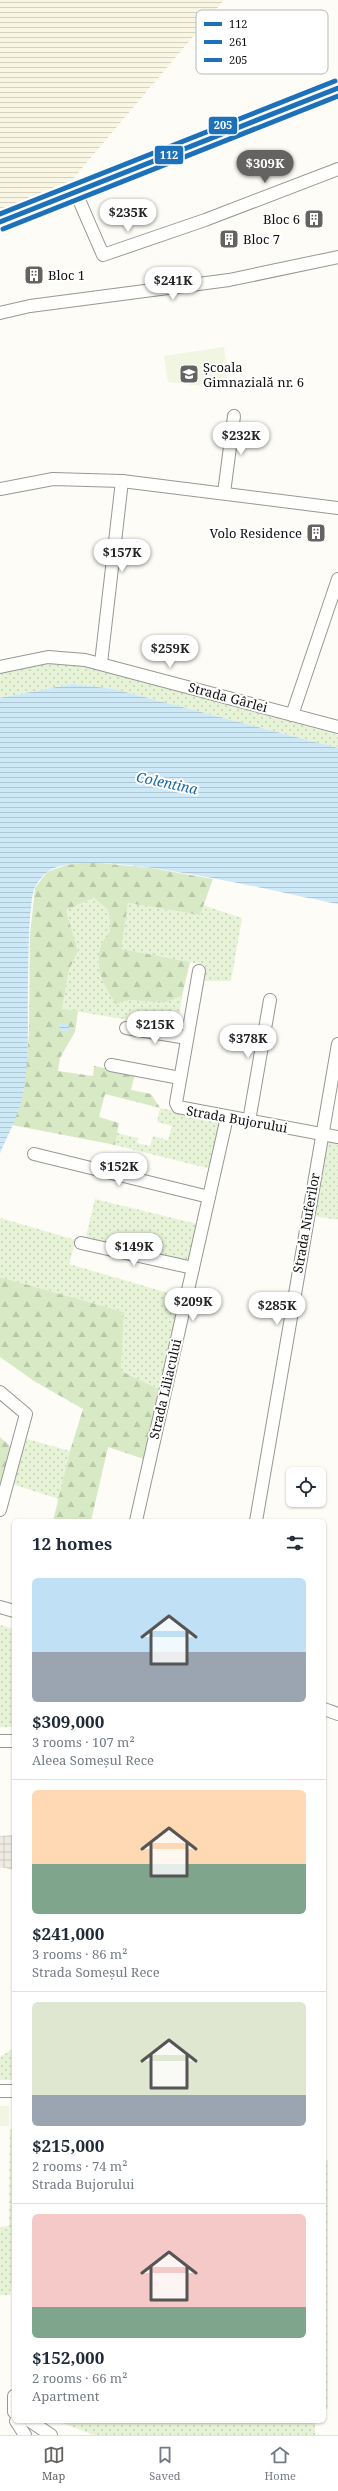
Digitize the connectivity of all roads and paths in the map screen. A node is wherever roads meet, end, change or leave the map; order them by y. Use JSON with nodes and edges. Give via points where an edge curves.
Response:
{"nodes":[{"id":1,"x":338,"y":88,"type":"edge"},
{"id":2,"x":338,"y":168,"type":"edge"},
{"id":3,"x":76,"y":192,"type":"junction"},
{"id":4,"x":0,"y":222,"type":"edge"},
{"id":5,"x":338,"y":257,"type":"edge"},
{"id":6,"x":0,"y":313,"type":"edge"},
{"id":7,"x":234,"y":416,"type":"dead end"},
{"id":8,"x":122,"y":481,"type":"junction"},
{"id":9,"x":0,"y":489,"type":"edge"},
{"id":10,"x":224,"y":493,"type":"junction"},
{"id":11,"x":338,"y":508,"type":"edge"},
{"id":12,"x":338,"y":579,"type":"edge"},
{"id":13,"x":100,"y":663,"type":"junction"},
{"id":14,"x":0,"y":667,"type":"edge"},
{"id":15,"x":292,"y":715,"type":"junction"},
{"id":16,"x":338,"y":728,"type":"edge"},
{"id":17,"x":200,"y":971,"type":"dead end"},
{"id":18,"x":270,"y":1000,"type":"dead end"},
{"id":19,"x":126,"y":1028,"type":"dead end"},
{"id":20,"x":187,"y":1038,"type":"junction"},
{"id":21,"x":338,"y":1044,"type":"edge"},
{"id":22,"x":110,"y":1065,"type":"dead end"},
{"id":23,"x":180,"y":1078,"type":"junction"},
{"id":24,"x":227,"y":1117,"type":"junction"},
{"id":25,"x":249,"y":1121,"type":"junction"},
{"id":26,"x":322,"y":1134,"type":"junction"},
{"id":27,"x":338,"y":1137,"type":"edge"},
{"id":28,"x":34,"y":1154,"type":"dead end"},
{"id":29,"x":209,"y":1197,"type":"junction"},
{"id":30,"x":82,"y":1243,"type":"dead end"},
{"id":31,"x":193,"y":1268,"type":"junction"},
{"id":32,"x":0,"y":1392,"type":"edge"},
{"id":33,"x":0,"y":1510,"type":"edge"},
{"id":34,"x":136,"y":1519,"type":"edge"},
{"id":35,"x":256,"y":1519,"type":"edge"},
{"id":36,"x":0,"y":1607,"type":"edge"},
{"id":37,"x":12,"y":1610,"type":"edge"},
{"id":38,"x":326,"y":1710,"type":"edge"},
{"id":39,"x":338,"y":1714,"type":"edge"},
{"id":40,"x":12,"y":1740,"type":"edge"},
{"id":41,"x":0,"y":1741,"type":"edge"},
{"id":42,"x":0,"y":2091,"type":"edge"},
{"id":43,"x":12,"y":2091,"type":"edge"},
{"id":44,"x":17,"y":2423,"type":"edge"},
{"id":45,"x":26,"y":2423,"type":"edge"},
{"id":46,"x":33,"y":2423,"type":"edge"},
{"id":47,"x":24,"y":2434,"type":"edge"},
{"id":48,"x":51,"y":2435,"type":"edge"}],
"edges":[{"from":1,"to":3,"type":"main road"},
{"from":2,"to":3,"type":"street","via":[[205,220],[102,255]]},
{"from":3,"to":4,"type":"main road"},
{"from":5,"to":6,"type":"street","via":[[229,280],[30,306]]},
{"from":7,"to":10,"type":"street"},
{"from":8,"to":9,"type":"street","via":[[53,479]]},
{"from":8,"to":10,"type":"street"},
{"from":8,"to":13,"type":"street"},
{"from":10,"to":11,"type":"street"},
{"from":12,"to":15,"type":"street"},
{"from":13,"to":14,"type":"street","name":"Strada Gârlei","via":[[48,657]]},
{"from":13,"to":15,"type":"street","name":"Strada Gârlei"},
{"from":15,"to":16,"type":"street","name":"Strada Gârlei"},
{"from":17,"to":20,"type":"street","name":"Strada Bujorului"},
{"from":18,"to":25,"type":"street"},
{"from":19,"to":20,"type":"street"},
{"from":20,"to":23,"type":"street","name":"Strada Bujorului"},
{"from":21,"to":26,"type":"street","name":"Strada Nuferilor"},
{"from":22,"to":23,"type":"street"},
{"from":23,"to":24,"type":"street","name":"Strada Bujorului","via":[[176,1104],[178,1107]]},
{"from":24,"to":25,"type":"street","name":"Strada Bujorului"},
{"from":24,"to":29,"type":"street","name":"Strada Liliacului"},
{"from":25,"to":26,"type":"street","name":"Strada Bujorului"},
{"from":26,"to":27,"type":"street","name":"Strada Bujorului"},
{"from":26,"to":35,"type":"street","name":"Strada Nuferilor"},
{"from":28,"to":29,"type":"street"},
{"from":29,"to":31,"type":"street","name":"Strada Liliacului"},
{"from":30,"to":31,"type":"street"},
{"from":31,"to":34,"type":"street","name":"Strada Liliacului"},
{"from":32,"to":33,"type":"street","via":[[26,1414]]},
{"from":36,"to":37,"type":"street"},
{"from":38,"to":39,"type":"street"},
{"from":40,"to":41,"type":"street"},
{"from":42,"to":43,"type":"street"},
{"from":44,"to":47,"type":"street"},
{"from":45,"to":47,"type":"street"},
{"from":46,"to":48,"type":"street"}]}
